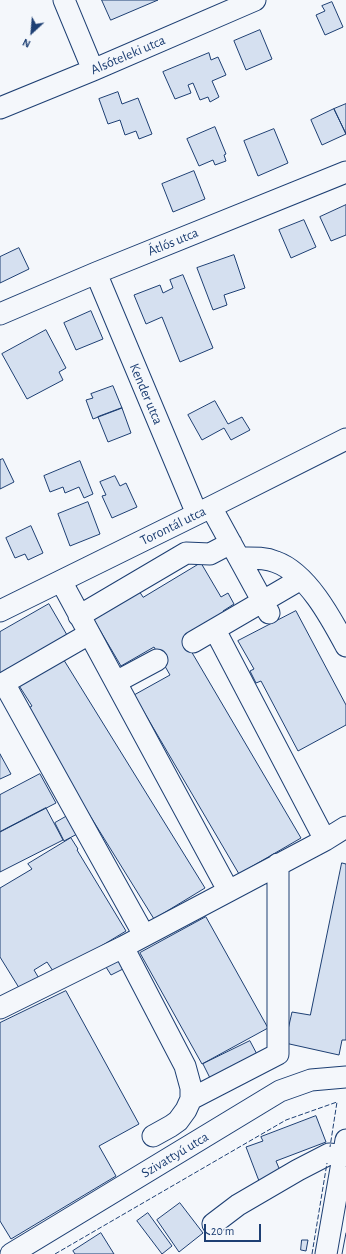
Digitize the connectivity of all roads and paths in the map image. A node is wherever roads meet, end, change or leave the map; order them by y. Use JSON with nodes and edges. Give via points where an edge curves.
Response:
{"nodes":[{"id":1,"x":64,"y":0,"type":"edge"},
{"id":2,"x":255,"y":0,"type":"edge"},
{"id":3,"x":93,"y":70,"type":"junction"},
{"id":4,"x":0,"y":108,"type":"edge"},
{"id":5,"x":346,"y":172,"type":"edge"},
{"id":6,"x":96,"y":273,"type":"junction"},
{"id":7,"x":0,"y":314,"type":"edge"},
{"id":8,"x":346,"y":439,"type":"edge"},
{"id":9,"x":204,"y":511,"type":"junction"},
{"id":10,"x":235,"y":551,"type":"junction"},
{"id":11,"x":301,"y":579,"type":"junction"},
{"id":12,"x":61,"y":581,"type":"junction"},
{"id":13,"x":1,"y":607,"type":"edge"},
{"id":14,"x":266,"y":607,"type":"junction"},
{"id":15,"x":79,"y":616,"type":"junction"},
{"id":16,"x":215,"y":630,"type":"junction"},
{"id":17,"x":89,"y":634,"type":"junction"},
{"id":18,"x":193,"y":642,"type":"dead end"},
{"id":19,"x":346,"y":646,"type":"edge"},
{"id":20,"x":157,"y":660,"type":"dead end"},
{"id":21,"x":116,"y":682,"type":"junction"},
{"id":22,"x":346,"y":827,"type":"edge"},
{"id":23,"x":325,"y":840,"type":"junction"},
{"id":24,"x":278,"y":864,"type":"junction"},
{"id":25,"x":228,"y":890,"type":"junction"},
{"id":26,"x":144,"y":935,"type":"junction"},
{"id":27,"x":124,"y":947,"type":"junction"},
{"id":28,"x":2,"y":1004,"type":"edge"},
{"id":29,"x":346,"y":1077,"type":"edge"},
{"id":30,"x":191,"y":1099,"type":"junction"},
{"id":31,"x":153,"y":1136,"type":"dead end"},
{"id":32,"x":345,"y":1148,"type":"edge"},
{"id":33,"x":213,"y":1224,"type":"dead end"},
{"id":34,"x":11,"y":1254,"type":"edge"},
{"id":35,"x":326,"y":1254,"type":"edge"}],
"edges":[{"from":1,"to":3,"type":"street"},
{"from":2,"to":3,"type":"street","name":"Alsóteleki utca"},
{"from":3,"to":4,"type":"street","name":"Alsóteleki utca"},
{"from":5,"to":6,"type":"street","name":"Átlós utca"},
{"from":6,"to":7,"type":"street","name":"Átlós utca"},
{"from":6,"to":9,"type":"street","name":"Kender utca"},
{"from":8,"to":9,"type":"street","name":"Torontál utca"},
{"from":9,"to":10,"type":"street","name":"Kender utca"},
{"from":9,"to":12,"type":"street","name":"Torontál utca"},
{"from":10,"to":11,"type":"street","via":[[254,558],[275,561],[289,568]]},
{"from":10,"to":14,"type":"street","name":"Kender utca"},
{"from":10,"to":15,"type":"street","via":[[186,553]]},
{"from":11,"to":14,"type":"street"},
{"from":11,"to":19,"type":"street","via":[[325,611]]},
{"from":12,"to":13,"type":"street","name":"Torontál utca"},
{"from":12,"to":15,"type":"street"},
{"from":14,"to":16,"type":"street"},
{"from":15,"to":17,"type":"street"},
{"from":16,"to":18,"type":"street"},
{"from":16,"to":23,"type":"street"},
{"from":17,"to":21,"type":"street"},
{"from":17,"to":26,"type":"street","via":[[4,683]]},
{"from":20,"to":21,"type":"street"},
{"from":21,"to":25,"type":"street"},
{"from":22,"to":23,"type":"street"},
{"from":23,"to":24,"type":"street"},
{"from":24,"to":25,"type":"street"},
{"from":24,"to":30,"type":"street","via":[[278,1054]]},
{"from":25,"to":26,"type":"street"},
{"from":26,"to":27,"type":"street"},
{"from":27,"to":28,"type":"street"},
{"from":27,"to":30,"type":"street","via":[[185,1066],[190,1081]]},
{"from":29,"to":34,"type":"street","name":"Szivattyú utca","via":[[311,1080],[280,1091]]},
{"from":30,"to":31,"type":"street","via":[[178,1121]]},
{"from":32,"to":33,"type":"street","via":[[298,1170],[238,1205]]},
{"from":32,"to":35,"type":"street"}]}
